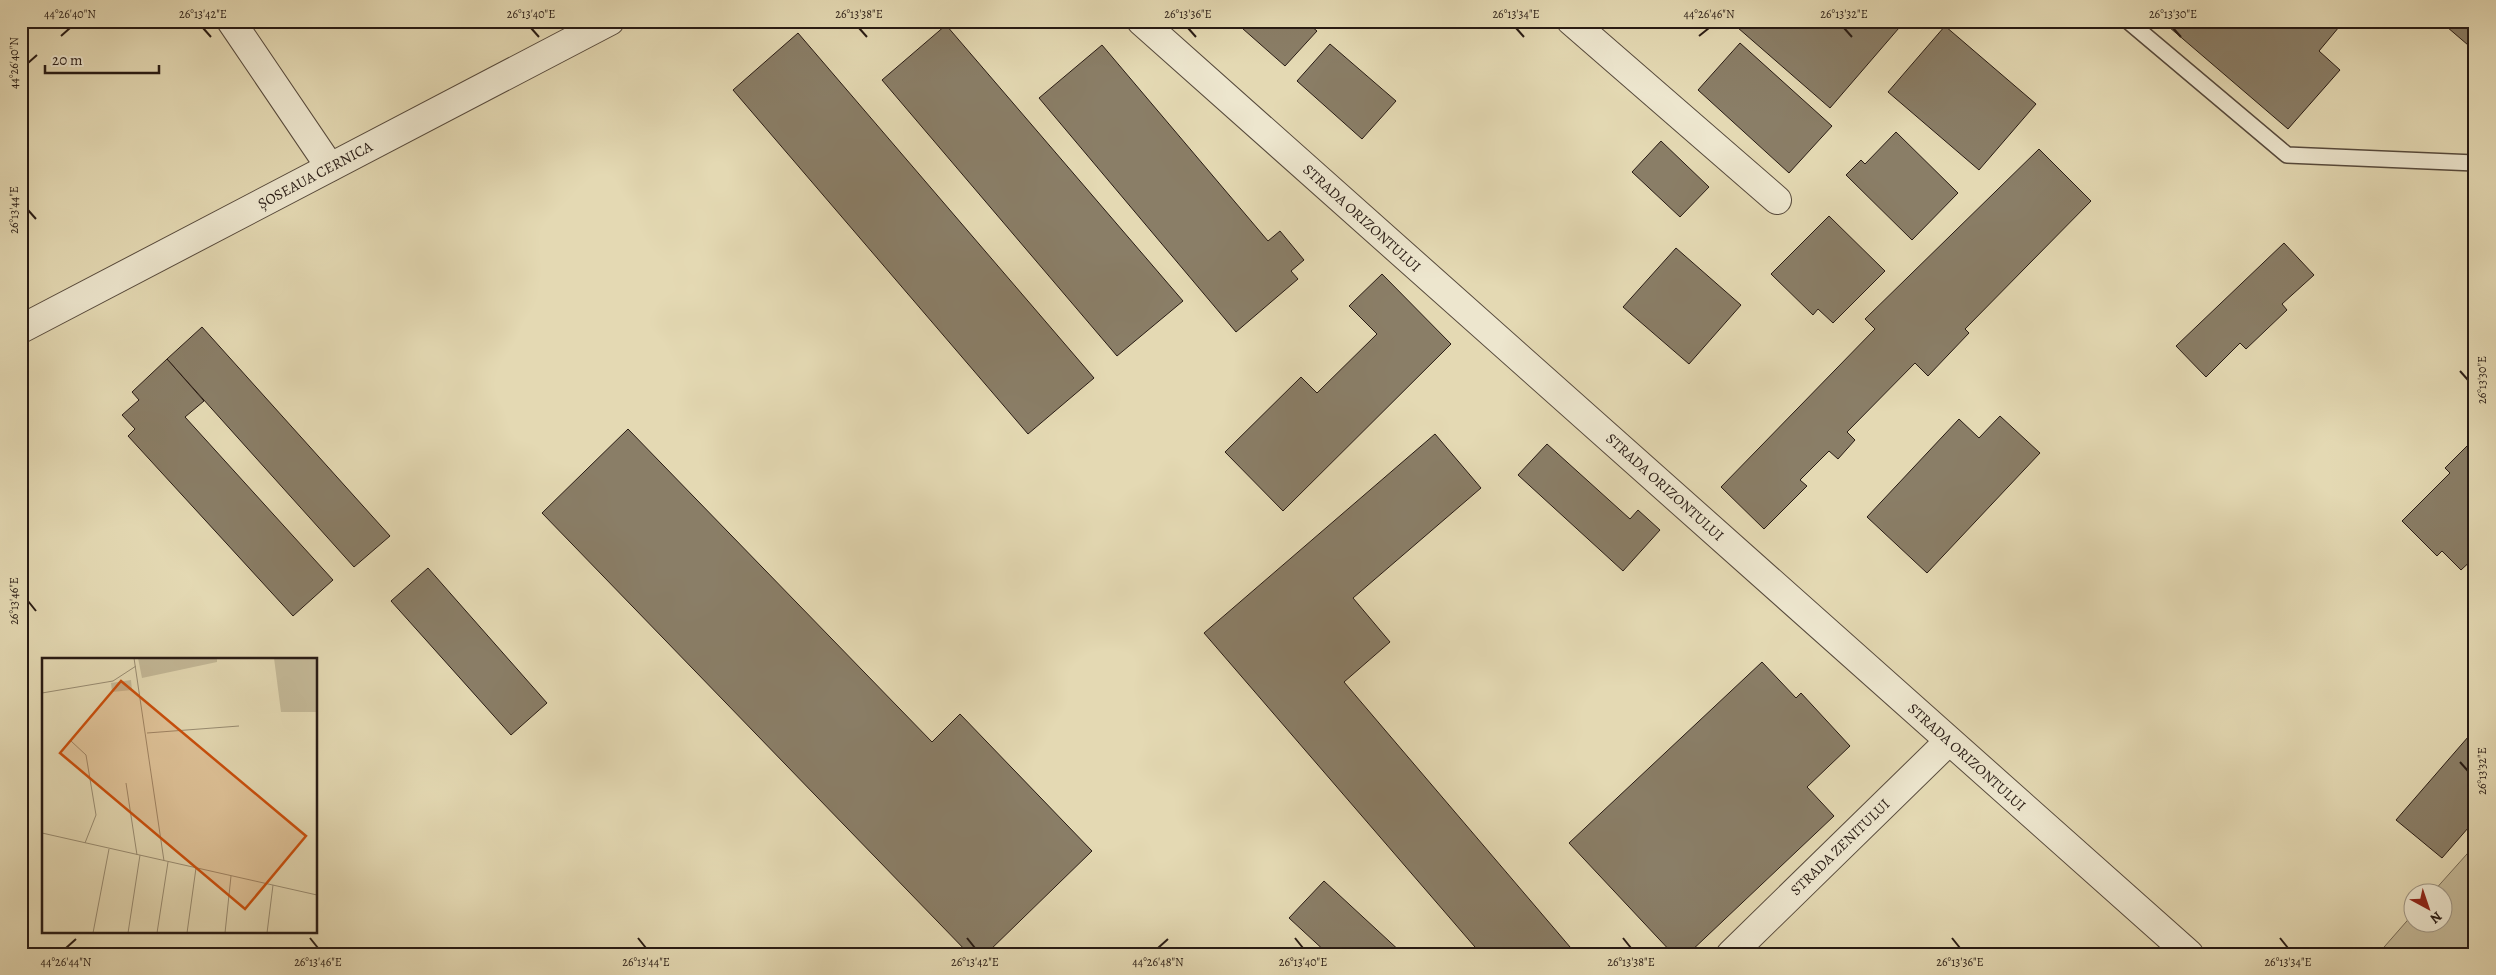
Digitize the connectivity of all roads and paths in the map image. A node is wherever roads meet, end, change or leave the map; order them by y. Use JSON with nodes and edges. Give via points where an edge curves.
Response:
{"nodes":[{"id":1,"x":231,"y":21,"type":"edge"},
{"id":2,"x":610,"y":21,"type":"edge"},
{"id":3,"x":1140,"y":21,"type":"edge"},
{"id":4,"x":1571,"y":21,"type":"edge"},
{"id":5,"x":2128,"y":21,"type":"edge"},
{"id":6,"x":2475,"y":163,"type":"edge"},
{"id":7,"x":330,"y":167,"type":"junction"},
{"id":8,"x":1777,"y":200,"type":"dead end"},
{"id":9,"x":21,"y":329,"type":"edge"},
{"id":10,"x":1949,"y":741,"type":"junction"},
{"id":11,"x":1731,"y":954,"type":"edge"},
{"id":12,"x":2189,"y":954,"type":"edge"}],
"edges":[{"from":1,"to":7,"type":"street"},
{"from":2,"to":7,"type":"street","name":"ȘOSEAUA CERNICA"},
{"from":3,"to":10,"type":"street","name":"STRADA ORIZONTULUI"},
{"from":4,"to":8,"type":"street"},
{"from":5,"to":6,"type":"lane","via":[[2287,155]]},
{"from":7,"to":9,"type":"street","name":"ȘOSEAUA CERNICA"},
{"from":10,"to":11,"type":"street","name":"STRADA ZENITULUI"},
{"from":10,"to":12,"type":"street","name":"STRADA ORIZONTULUI"}]}
